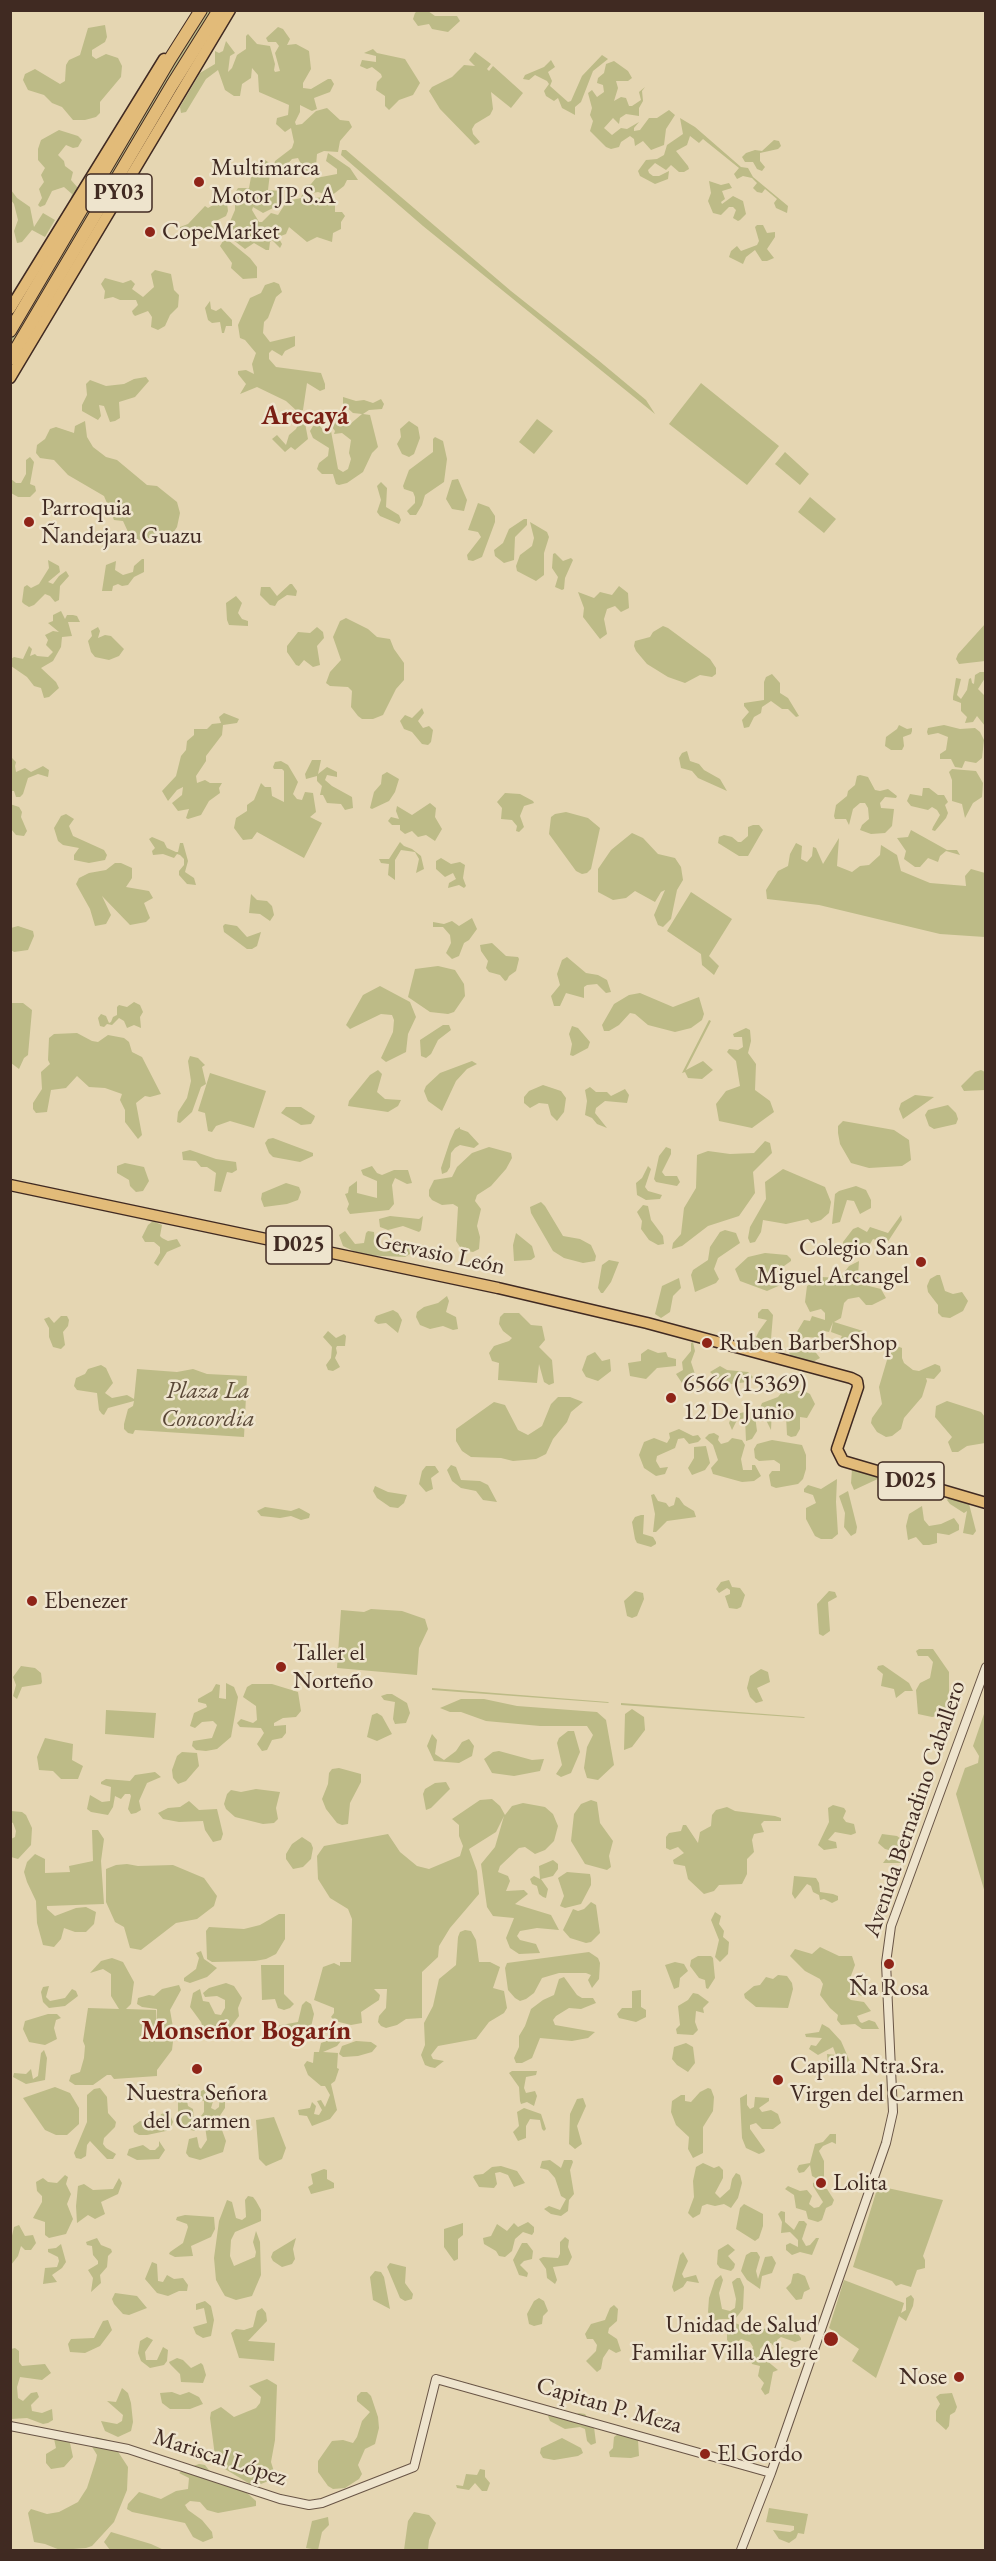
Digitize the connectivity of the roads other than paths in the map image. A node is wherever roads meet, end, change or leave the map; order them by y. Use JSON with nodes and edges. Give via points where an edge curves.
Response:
{"nodes":[{"id":1,"x":219,"y":10,"type":"edge"},
{"id":2,"x":230,"y":10,"type":"edge"},
{"id":3,"x":199,"y":14,"type":"edge"},
{"id":4,"x":10,"y":309,"type":"edge"},
{"id":5,"x":10,"y":331,"type":"edge"},
{"id":6,"x":29,"y":345,"type":"junction"},
{"id":7,"x":10,"y":359,"type":"edge"},
{"id":8,"x":10,"y":371,"type":"edge"},
{"id":9,"x":10,"y":378,"type":"edge"},
{"id":10,"x":10,"y":1185,"type":"edge"},
{"id":11,"x":986,"y":1503,"type":"edge"},
{"id":12,"x":986,"y":1667,"type":"edge"},
{"id":13,"x":436,"y":2379,"type":"joint"},
{"id":14,"x":10,"y":2426,"type":"edge"},
{"id":15,"x":771,"y":2473,"type":"junction"},
{"id":16,"x":741,"y":2550,"type":"edge"}],
"edges":[{"from":1,"to":7,"type":"highway","number":"PY03"},
{"from":2,"to":6,"type":"main road","number":"PY03"},
{"from":3,"to":4,"type":"main road","number":"PY03","via":[[135,103]]},
{"from":3,"to":5,"type":"highway","number":"PY03"},
{"from":6,"to":8,"type":"main road"},
{"from":6,"to":9,"type":"main road","number":"PY03"},
{"from":10,"to":11,"type":"main road","name":"Gervasio León","number":"D025","via":[[498,1288],[647,1323],[857,1381],[837,1449],[843,1461]]},
{"from":12,"to":15,"type":"street","name":"Avenida Bernadino Caballero","via":[[891,1926],[885,1963],[893,2112],[886,2143]]},
{"from":13,"to":14,"type":"street","name":"Mariscal López","via":[[414,2467],[309,2505],[128,2449]]},
{"from":13,"to":15,"type":"street","name":"Capitan P. Meza"},
{"from":15,"to":16,"type":"street","name":"Avenida Bernadino Caballero"}]}
